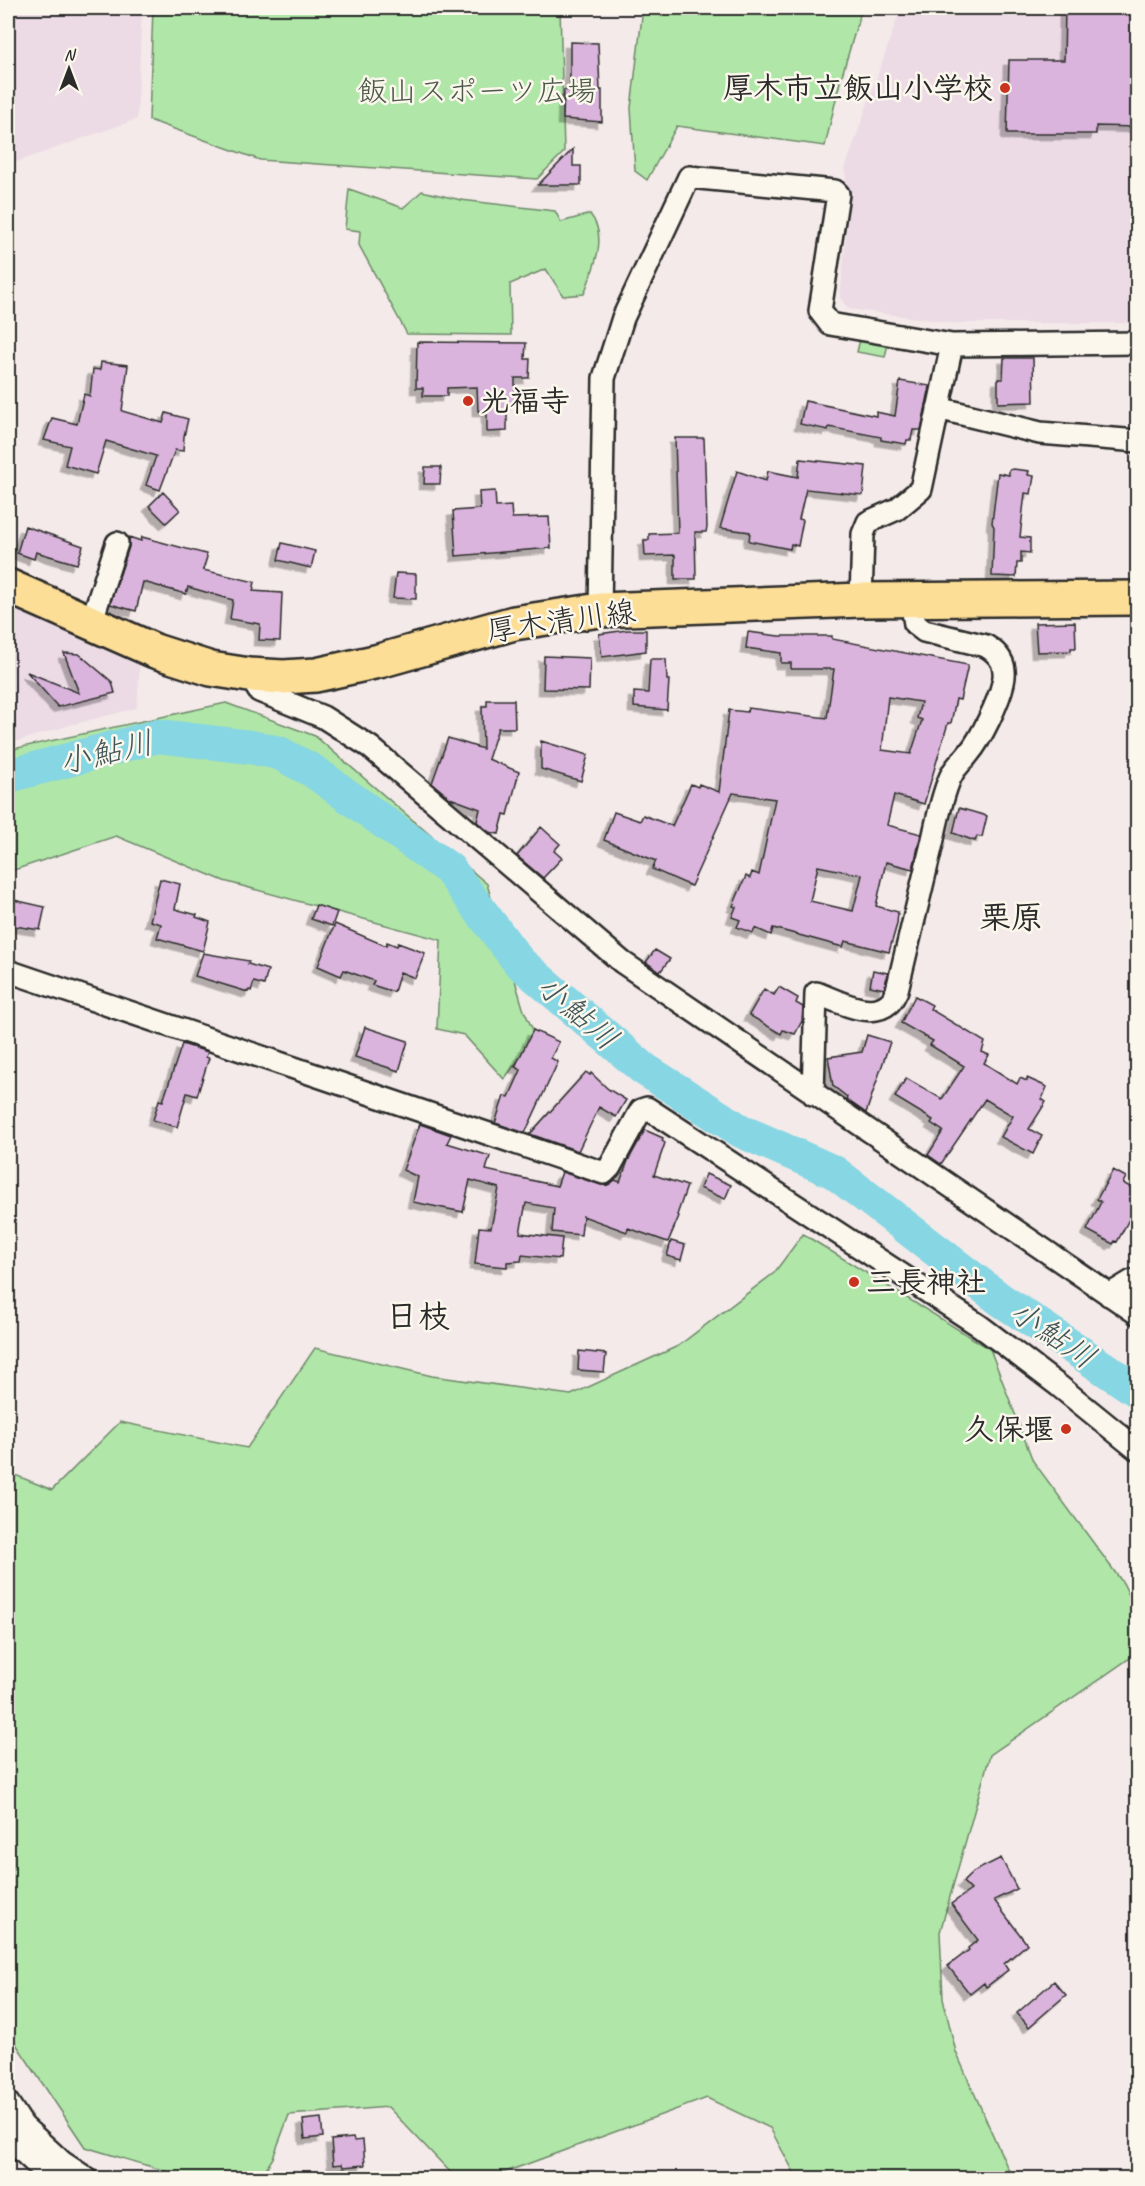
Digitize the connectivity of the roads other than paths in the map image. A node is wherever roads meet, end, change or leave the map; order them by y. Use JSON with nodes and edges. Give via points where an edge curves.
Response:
{"nodes":[{"id":1,"x":1137,"y":344,"type":"edge"},
{"id":2,"x":952,"y":345,"type":"junction"},
{"id":3,"x":938,"y":408,"type":"junction"},
{"id":4,"x":1137,"y":441,"type":"edge"},
{"id":5,"x":117,"y":543,"type":"dead end"},
{"id":6,"x":8,"y":586,"type":"edge"},
{"id":7,"x":1137,"y":598,"type":"edge"},
{"id":8,"x":861,"y":600,"type":"junction"},
{"id":9,"x":911,"y":600,"type":"junction"},
{"id":10,"x":600,"y":610,"type":"junction"},
{"id":11,"x":91,"y":623,"type":"junction"},
{"id":12,"x":249,"y":675,"type":"junction"},
{"id":13,"x":8,"y":971,"type":"edge"},
{"id":14,"x":813,"y":1094,"type":"junction"},
{"id":15,"x":1137,"y":1282,"type":"edge"},
{"id":16,"x":1109,"y":1295,"type":"junction"},
{"id":17,"x":1137,"y":1314,"type":"edge"},
{"id":18,"x":1137,"y":1450,"type":"edge"},
{"id":19,"x":8,"y":2103,"type":"edge"},
{"id":20,"x":23,"y":2126,"type":"junction"},
{"id":21,"x":51,"y":2178,"type":"edge"},
{"id":22,"x":86,"y":2178,"type":"edge"}],
"edges":[{"from":1,"to":2,"type":"street"},
{"from":2,"to":3,"type":"street"},
{"from":2,"to":10,"type":"street","via":[[830,324],[820,311],[838,194],[835,191],[689,177],[623,318],[604,378]]},
{"from":3,"to":4,"type":"street","via":[[1040,433]]},
{"from":3,"to":8,"type":"street","via":[[921,489],[897,509],[868,522],[863,534]]},
{"from":5,"to":11,"type":"street"},
{"from":6,"to":11,"type":"main road","name":"厚木清川線"},
{"from":7,"to":9,"type":"main road","name":"厚木清川線"},
{"from":8,"to":9,"type":"main road","name":"厚木清川線"},
{"from":8,"to":10,"type":"main road","name":"厚木清川線"},
{"from":9,"to":14,"type":"street","via":[[915,624],[924,631],[986,646],[1001,659],[1005,668],[1003,685],[981,736],[950,778],[891,1002],[877,1009],[860,1009],[816,993]]},
{"from":10,"to":12,"type":"main road","name":"厚木清川線","via":[[514,623],[316,675]]},
{"from":11,"to":12,"type":"main road","name":"厚木清川線","via":[[155,651],[211,669]]},
{"from":12,"to":14,"type":"street","via":[[259,691],[323,717],[370,747],[622,962]]},
{"from":13,"to":18,"type":"street","via":[[604,1173],[641,1110],[647,1108],[980,1326]]},
{"from":14,"to":16,"type":"street"},
{"from":15,"to":16,"type":"street","via":[[1132,1281]]},
{"from":16,"to":17,"type":"street"},
{"from":19,"to":20,"type":"street"},
{"from":20,"to":21,"type":"street","via":[[15,2134],[19,2148]]},
{"from":20,"to":22,"type":"street"}]}
